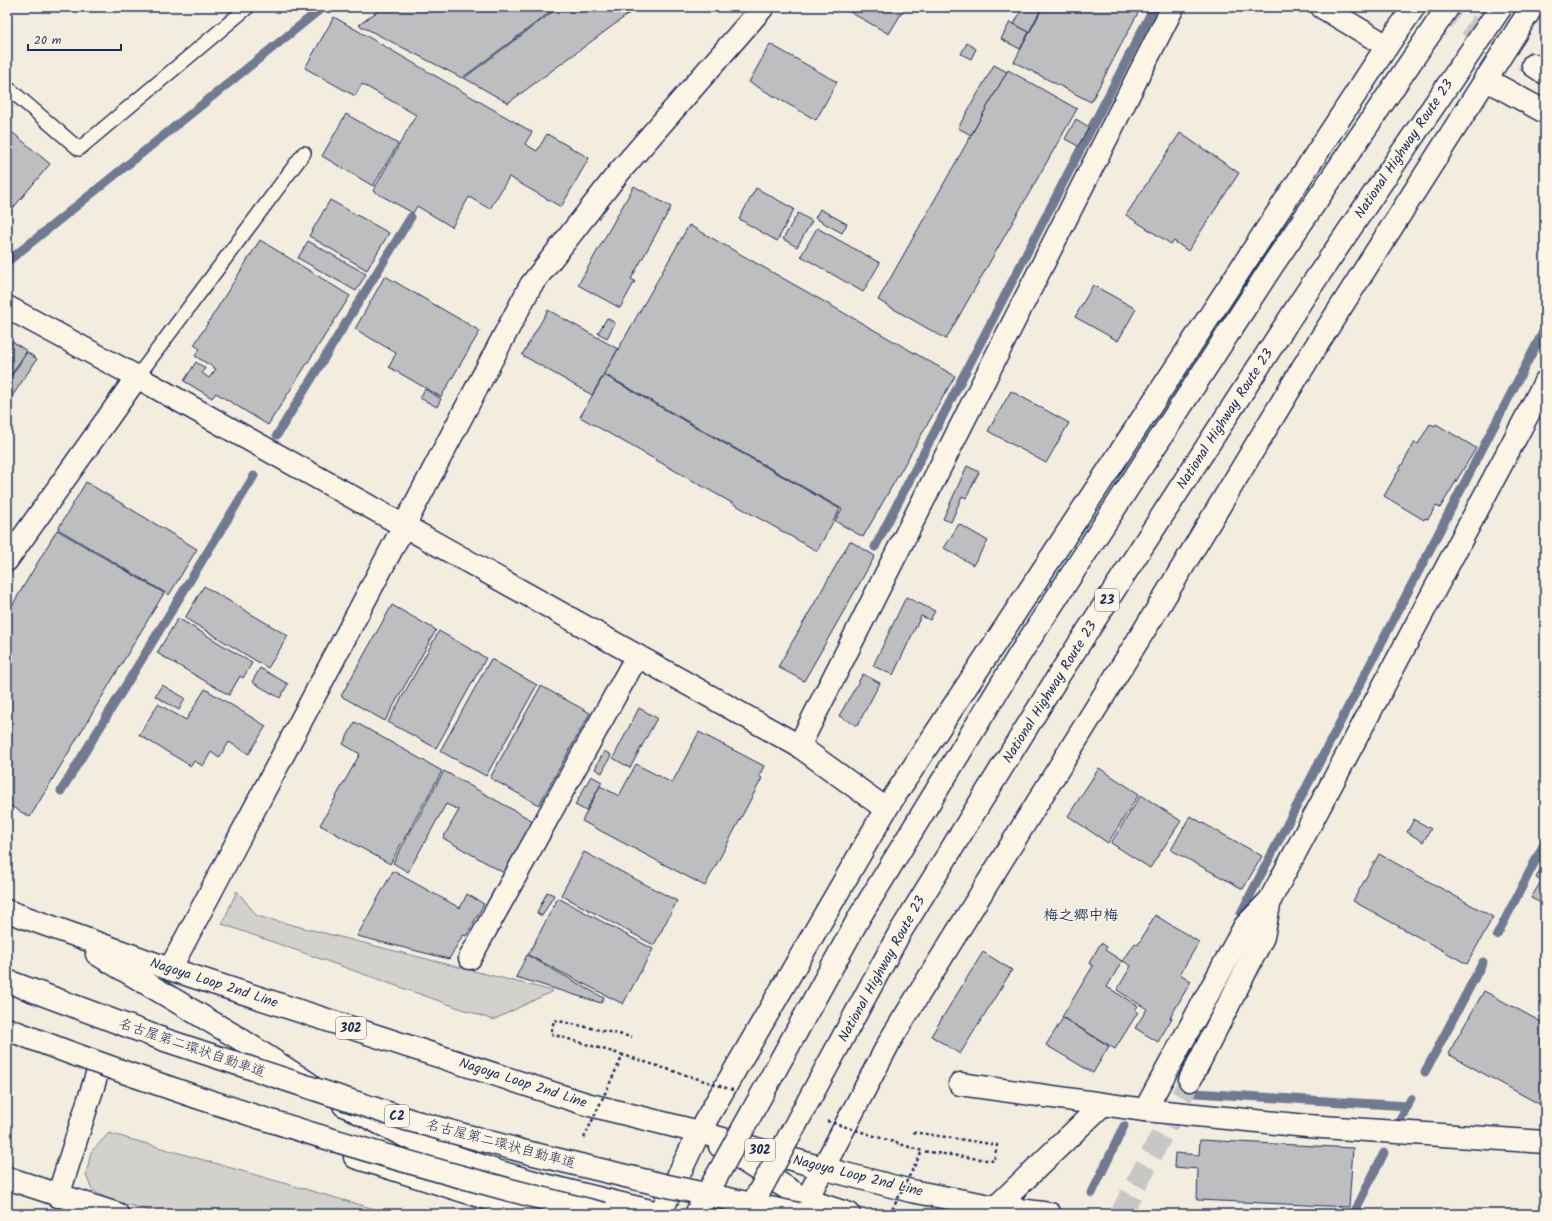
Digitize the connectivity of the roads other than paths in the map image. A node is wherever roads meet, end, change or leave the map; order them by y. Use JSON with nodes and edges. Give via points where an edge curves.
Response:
{"nodes":[{"id":1,"x":248,"y":7,"type":"edge"},
{"id":2,"x":763,"y":7,"type":"edge"},
{"id":3,"x":1173,"y":7,"type":"edge"},
{"id":4,"x":1322,"y":7,"type":"edge"},
{"id":5,"x":1414,"y":7,"type":"edge"},
{"id":6,"x":1448,"y":7,"type":"edge"},
{"id":7,"x":1501,"y":7,"type":"edge"},
{"id":8,"x":1532,"y":7,"type":"edge"},
{"id":9,"x":1386,"y":46,"type":"junction"},
{"id":10,"x":1485,"y":79,"type":"junction"},
{"id":11,"x":7,"y":87,"type":"edge"},
{"id":12,"x":1545,"y":112,"type":"edge"},
{"id":13,"x":304,"y":153,"type":"dead end"},
{"id":14,"x":7,"y":307,"type":"edge"},
{"id":15,"x":137,"y":378,"type":"junction"},
{"id":16,"x":1545,"y":382,"type":"edge"},
{"id":17,"x":403,"y":526,"type":"junction"},
{"id":18,"x":7,"y":560,"type":"edge"},
{"id":19,"x":637,"y":656,"type":"junction"},
{"id":20,"x":799,"y":746,"type":"junction"},
{"id":21,"x":886,"y":809,"type":"junction"},
{"id":22,"x":1270,"y":900,"type":"junction"},
{"id":23,"x":7,"y":911,"type":"edge"},
{"id":24,"x":57,"y":929,"type":"junction"},
{"id":25,"x":470,"y":958,"type":"dead end"},
{"id":26,"x":170,"y":969,"type":"junction"},
{"id":27,"x":7,"y":981,"type":"edge"},
{"id":28,"x":7,"y":1028,"type":"edge"},
{"id":29,"x":7,"y":1041,"type":"edge"},
{"id":30,"x":98,"y":1071,"type":"junction"},
{"id":31,"x":1190,"y":1080,"type":"tunnel mouth"},
{"id":32,"x":960,"y":1084,"type":"dead end"},
{"id":33,"x":1102,"y":1105,"type":"junction"},
{"id":34,"x":1145,"y":1110,"type":"junction"},
{"id":35,"x":699,"y":1132,"type":"junction"},
{"id":36,"x":1545,"y":1142,"type":"edge"},
{"id":37,"x":822,"y":1168,"type":"junction"},
{"id":38,"x":7,"y":1178,"type":"edge"},
{"id":39,"x":58,"y":1196,"type":"junction"},
{"id":40,"x":996,"y":1206,"type":"junction"},
{"id":41,"x":801,"y":1209,"type":"edge"},
{"id":42,"x":117,"y":1214,"type":"edge"},
{"id":43,"x":537,"y":1214,"type":"edge"},
{"id":44,"x":604,"y":1214,"type":"edge"},
{"id":45,"x":661,"y":1214,"type":"edge"},
{"id":46,"x":696,"y":1214,"type":"edge"},
{"id":47,"x":747,"y":1214,"type":"edge"},
{"id":48,"x":849,"y":1214,"type":"edge"},
{"id":49,"x":1050,"y":1214,"type":"edge"}],
"edges":[{"from":1,"to":11,"type":"lane","via":[[79,149]]},
{"from":2,"to":17,"type":"main road","via":[[620,171],[531,285]]},
{"from":3,"to":20,"type":"main road"},
{"from":4,"to":9,"type":"main road"},
{"from":5,"to":9,"type":"main road"},
{"from":6,"to":46,"type":"main road","bridge":true,"via":[[1272,266],[1018,657],[860,916]]},
{"from":7,"to":47,"type":"main road","name":"National Highway Route 23","number":"23","bridge":true,"via":[[1305,295],[1059,675],[899,934]]},
{"from":8,"to":10,"type":"main road"},
{"from":9,"to":21,"type":"main road"},
{"from":10,"to":12,"type":"main road"},
{"from":10,"to":37,"type":"main road","via":[[1311,354],[1153,616],[891,1039]]},
{"from":13,"to":15,"type":"lane"},
{"from":14,"to":15,"type":"main road"},
{"from":15,"to":17,"type":"main road"},
{"from":15,"to":18,"type":"main road"},
{"from":16,"to":22,"type":"main road"},
{"from":17,"to":19,"type":"main road"},
{"from":17,"to":26,"type":"main road"},
{"from":19,"to":20,"type":"main road"},
{"from":19,"to":25,"type":"main road"},
{"from":20,"to":21,"type":"main road"},
{"from":21,"to":35,"type":"main road"},
{"from":22,"to":31,"type":"main road","via":[[1263,937]]},
{"from":22,"to":34,"type":"main road","via":[[1244,926]]},
{"from":23,"to":24,"type":"main road","name":"Nagoya Loop 2nd Line","number":"302"},
{"from":24,"to":26,"type":"main road","name":"Nagoya Loop 2nd Line","number":"302"},
{"from":24,"to":45,"type":"main road","via":[[240,1039],[330,1097],[411,1139],[493,1170]]},
{"from":26,"to":35,"type":"main road","name":"Nagoya Loop 2nd Line","number":"302","via":[[586,1104]]},
{"from":27,"to":41,"type":"main road","name":"名古屋第二環状自動車道","number":"C2","bridge":true,"via":[[165,1040],[409,1120],[663,1185]]},
{"from":28,"to":44,"type":"main road","bridge":true,"via":[[276,1123],[396,1160]]},
{"from":29,"to":30,"type":"main road"},
{"from":30,"to":39,"type":"main road"},
{"from":30,"to":43,"type":"main road"},
{"from":32,"to":33,"type":"main road"},
{"from":33,"to":34,"type":"main road"},
{"from":33,"to":40,"type":"main road"},
{"from":34,"to":36,"type":"main road","via":[[1307,1126]]},
{"from":35,"to":37,"type":"main road","name":"Nagoya Loop 2nd Line","number":"302"},
{"from":35,"to":41,"type":"main road"},
{"from":35,"to":45,"type":"main road"},
{"from":37,"to":40,"type":"main road","name":"Nagoya Loop 2nd Line","number":"302","via":[[911,1191]]},
{"from":37,"to":41,"type":"main road"},
{"from":38,"to":39,"type":"main road"},
{"from":39,"to":42,"type":"main road"},
{"from":40,"to":49,"type":"main road","name":"Nagoya Loop 2nd Line","number":"302"},
{"from":41,"to":48,"type":"main road"}]}
